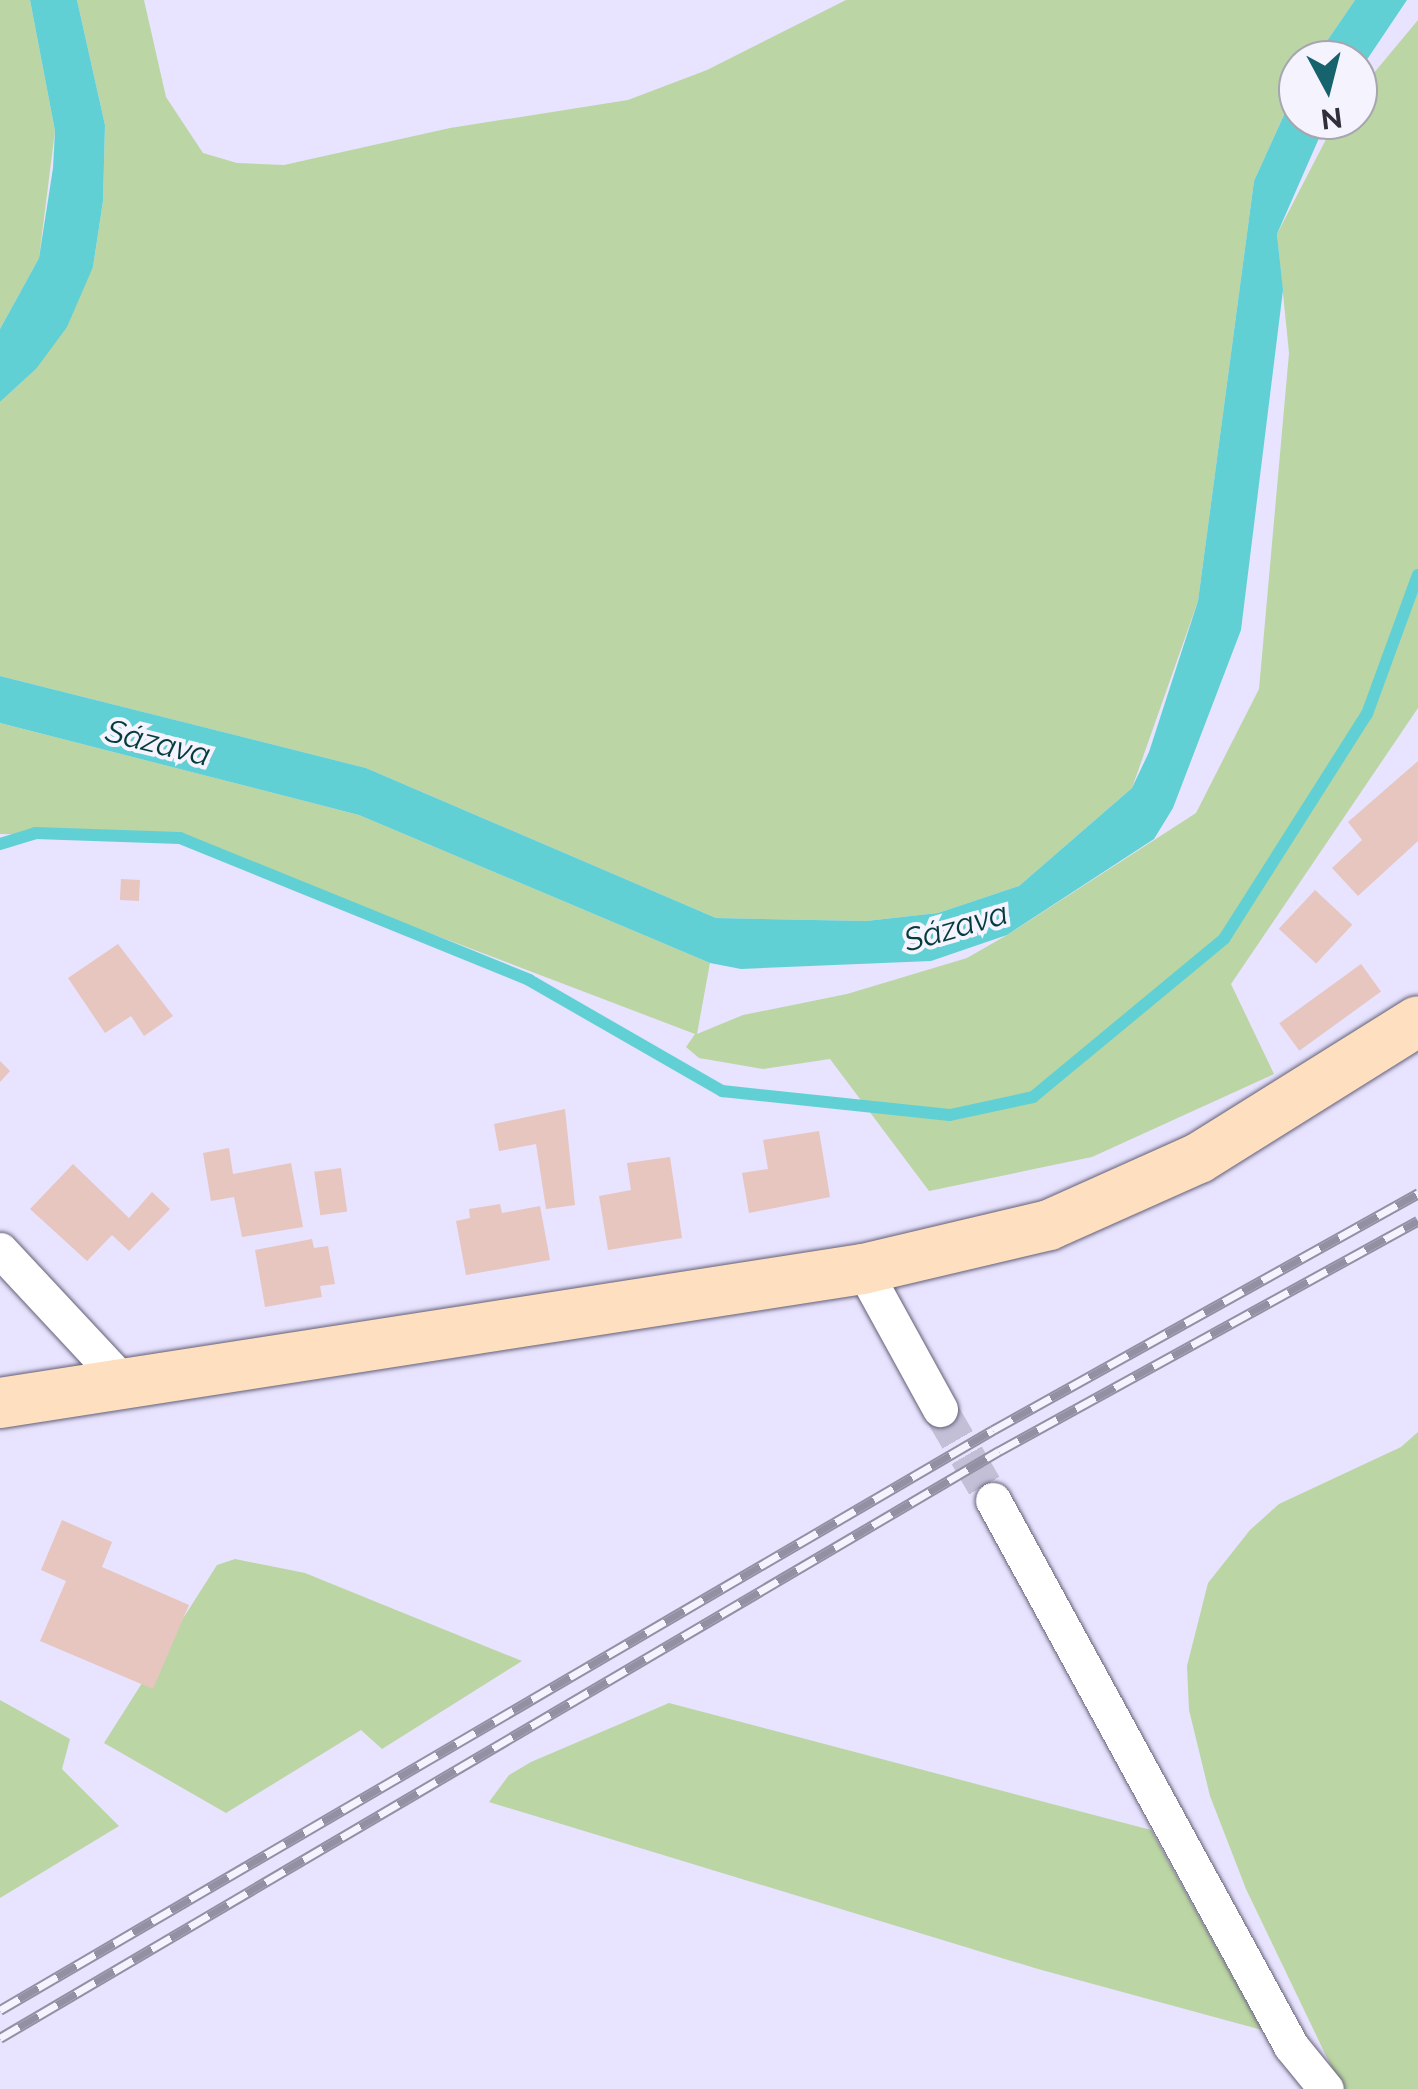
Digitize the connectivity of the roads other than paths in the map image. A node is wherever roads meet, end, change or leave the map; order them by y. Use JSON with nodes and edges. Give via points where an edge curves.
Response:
{"nodes":[{"id":1,"x":1418,"y":1021,"type":"edge"},
{"id":2,"x":0,"y":1250,"type":"edge"},
{"id":3,"x":862,"y":1269,"type":"junction"},
{"id":4,"x":122,"y":1382,"type":"junction"},
{"id":5,"x":0,"y":1403,"type":"edge"},
{"id":6,"x":940,"y":1408,"type":"tunnel mouth"},
{"id":7,"x":992,"y":1500,"type":"tunnel mouth"},
{"id":8,"x":1326,"y":2089,"type":"edge"}],
"edges":[{"from":1,"to":3,"type":"street","via":[[1309,1095],[1149,1181],[1049,1225]]},
{"from":2,"to":4,"type":"street"},
{"from":3,"to":4,"type":"street"},
{"from":3,"to":6,"type":"street"},
{"from":4,"to":5,"type":"street"},
{"from":7,"to":8,"type":"street","via":[[1291,2046]]}]}
